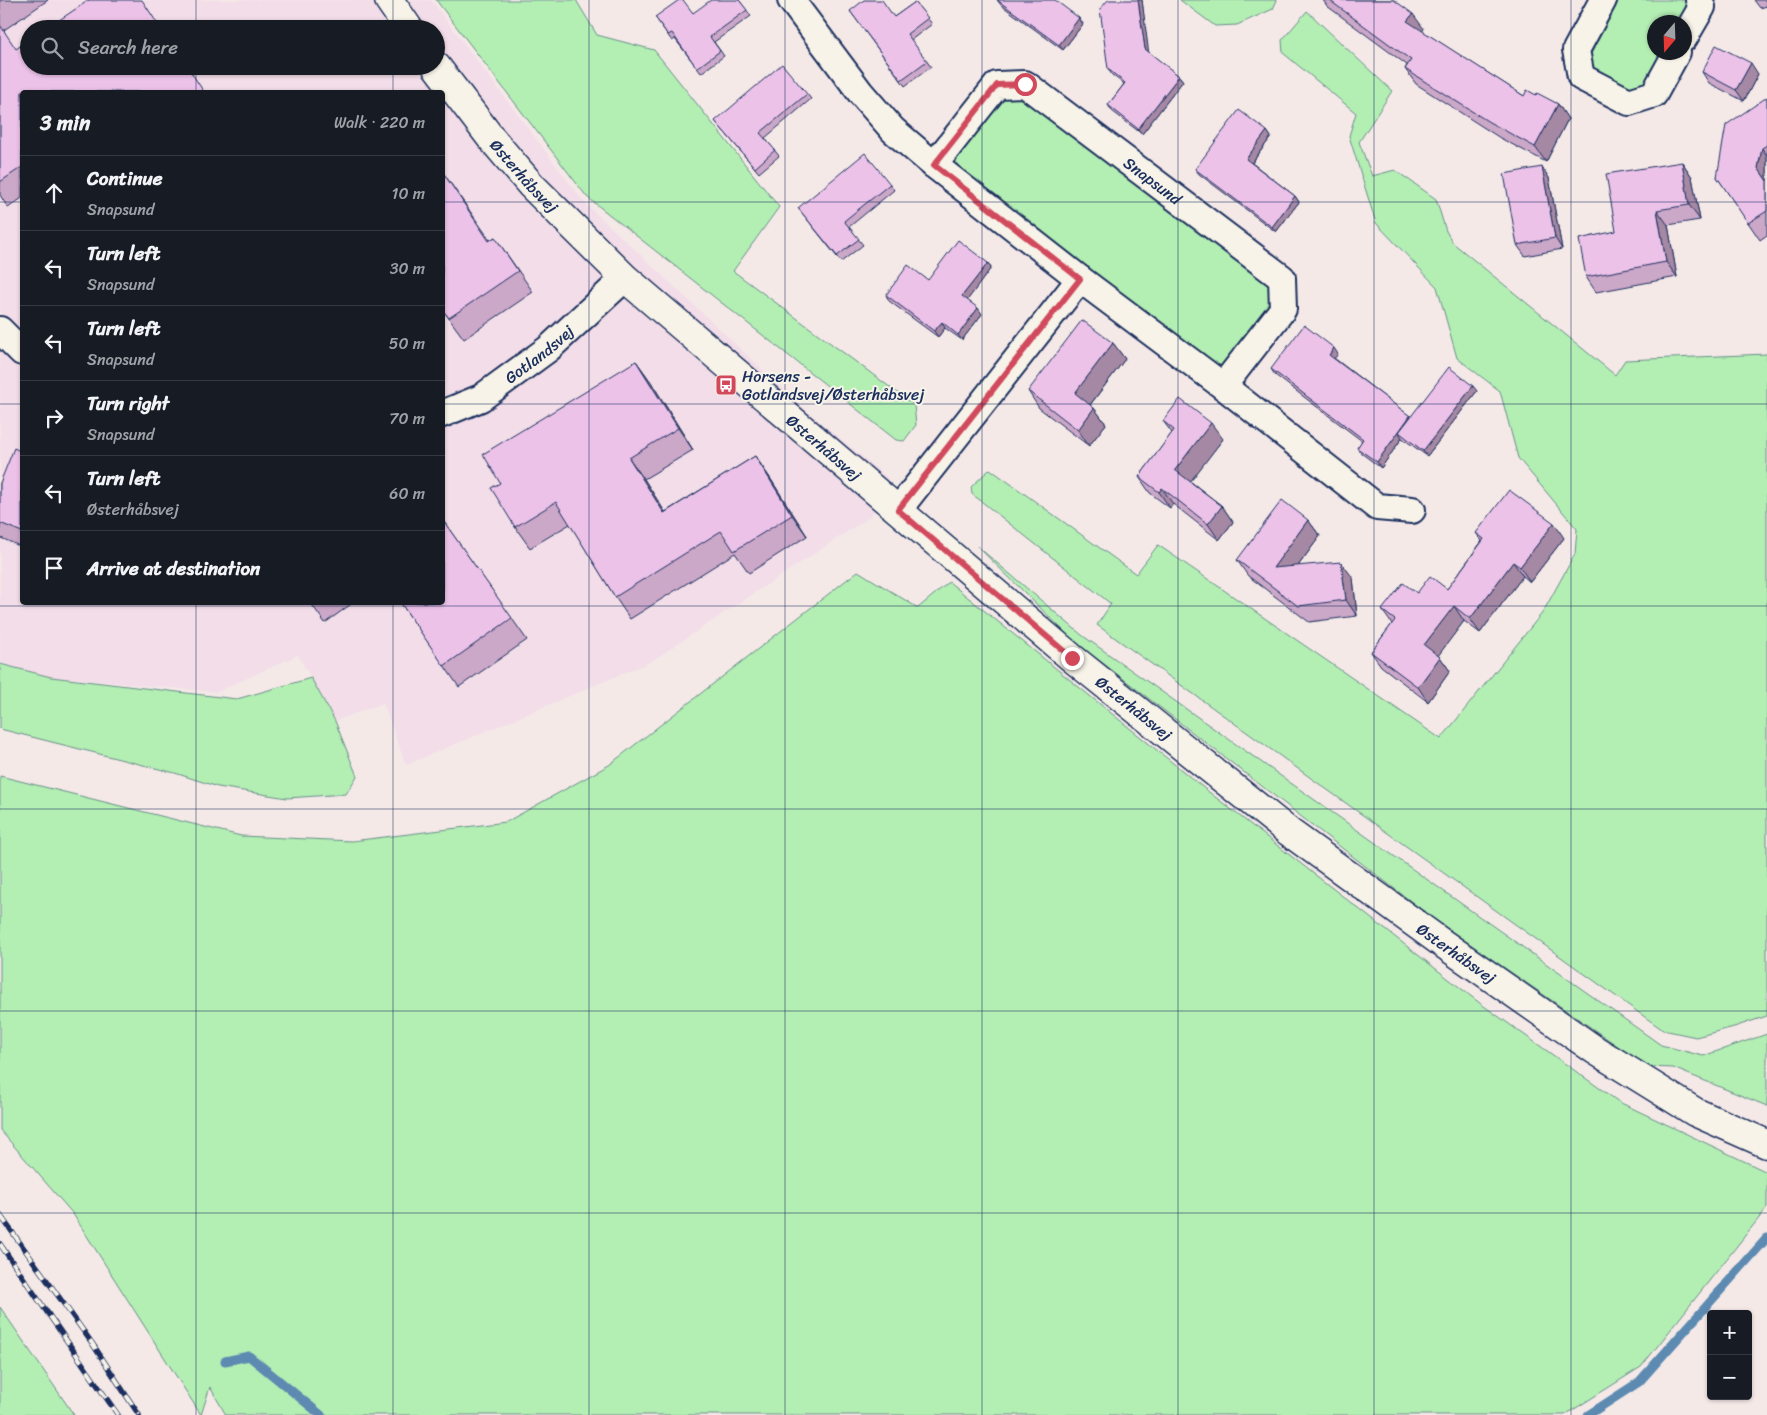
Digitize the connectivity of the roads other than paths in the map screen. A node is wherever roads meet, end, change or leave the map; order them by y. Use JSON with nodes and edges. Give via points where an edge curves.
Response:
{"nodes":[{"id":1,"x":389,"y":0,"type":"edge"},
{"id":2,"x":791,"y":0,"type":"edge"},
{"id":3,"x":1603,"y":0,"type":"edge"},
{"id":4,"x":1699,"y":0,"type":"edge"},
{"id":5,"x":403,"y":20,"type":"edge"},
{"id":6,"x":1692,"y":24,"type":"edge"},
{"id":7,"x":1673,"y":60,"type":"edge"},
{"id":8,"x":443,"y":75,"type":"edge"},
{"id":9,"x":934,"y":165,"type":"junction"},
{"id":10,"x":625,"y":278,"type":"junction"},
{"id":11,"x":1080,"y":279,"type":"junction"},
{"id":12,"x":0,"y":330,"type":"edge"},
{"id":13,"x":20,"y":350,"type":"edge"},
{"id":14,"x":1223,"y":386,"type":"junction"},
{"id":15,"x":445,"y":413,"type":"edge"},
{"id":16,"x":898,"y":510,"type":"junction"},
{"id":17,"x":1412,"y":510,"type":"dead end"},
{"id":18,"x":1767,"y":1144,"type":"edge"}],
"edges":[{"from":1,"to":5,"type":"street"},
{"from":2,"to":9,"type":"street","via":[[860,92],[894,130]]},
{"from":3,"to":7,"type":"street","via":[[1576,50],[1581,77],[1629,102],[1654,94]]},
{"from":4,"to":6,"type":"street","via":[[1702,7]]},
{"from":8,"to":10,"type":"street","name":"Østerhåbsvej","via":[[531,185]]},
{"from":9,"to":11,"type":"street"},
{"from":9,"to":14,"type":"street","name":"Snapsund","via":[[997,85],[1025,84],[1166,189],[1282,278],[1283,309]]},
{"from":10,"to":15,"type":"street","name":"Gotlandsvej","via":[[548,349],[481,398]]},
{"from":10,"to":16,"type":"street","name":"Østerhåbsvej"},
{"from":11,"to":14,"type":"street"},
{"from":11,"to":16,"type":"street"},
{"from":12,"to":13,"type":"street"},
{"from":14,"to":17,"type":"street","via":[[1377,507]]},
{"from":16,"to":18,"type":"street","name":"Østerhåbsvej","via":[[1007,604],[1282,825],[1442,943],[1645,1083],[1695,1112]]}]}
